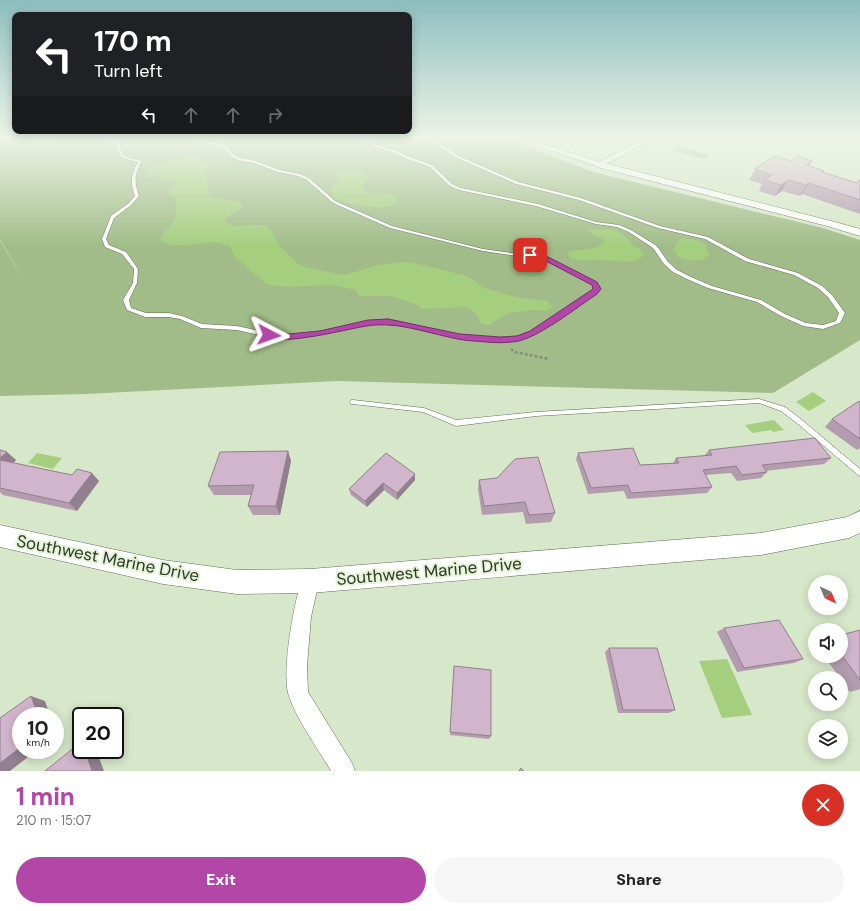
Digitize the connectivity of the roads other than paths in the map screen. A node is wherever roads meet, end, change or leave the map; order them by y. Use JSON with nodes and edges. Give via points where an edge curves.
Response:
{"nodes":[{"id":1,"x":133,"y":175,"type":"edge"},
{"id":2,"x":299,"y":175,"type":"edge"},
{"id":3,"x":441,"y":175,"type":"edge"},
{"id":4,"x":499,"y":175,"type":"edge"},
{"id":5,"x":639,"y":175,"type":"edge"},
{"id":6,"x":860,"y":233,"type":"edge"},
{"id":7,"x":353,"y":402,"type":"dead end"},
{"id":8,"x":860,"y":473,"type":"edge"},
{"id":9,"x":860,"y":522,"type":"edge"},
{"id":10,"x":0,"y":536,"type":"edge"},
{"id":11,"x":310,"y":581,"type":"junction"},
{"id":12,"x":344,"y":771,"type":"edge"}],
"edges":[{"from":1,"to":2,"type":"lane","via":[[133,186],[137,196],[112,217],[104,239],[107,246],[124,253],[136,269],[135,283],[126,300],[129,309],[145,314],[169,315],[201,326],[237,328],[288,337],[388,321],[460,337],[506,339],[532,333],[597,289],[595,284],[546,259],[483,250],[391,227],[334,202],[308,179]]},
{"from":3,"to":4,"type":"lane","via":[[451,185],[460,189],[618,226],[655,247],[666,263],[688,278],[759,301],[805,325],[823,327],[838,322],[842,313],[820,287],[796,274],[747,260],[706,238],[659,226],[580,199],[517,183]]},
{"from":5,"to":6,"type":"street"},
{"from":7,"to":8,"type":"lane","via":[[424,410],[456,423],[536,414],[759,401],[783,409]]},
{"from":9,"to":11,"type":"main road","name":"Southwest Marine Drive","via":[[849,527],[761,544]]},
{"from":10,"to":11,"type":"main road","name":"Southwest Marine Drive","via":[[163,572],[230,581]]},
{"from":11,"to":12,"type":"street","via":[[302,617],[297,666],[298,692]]}]}
